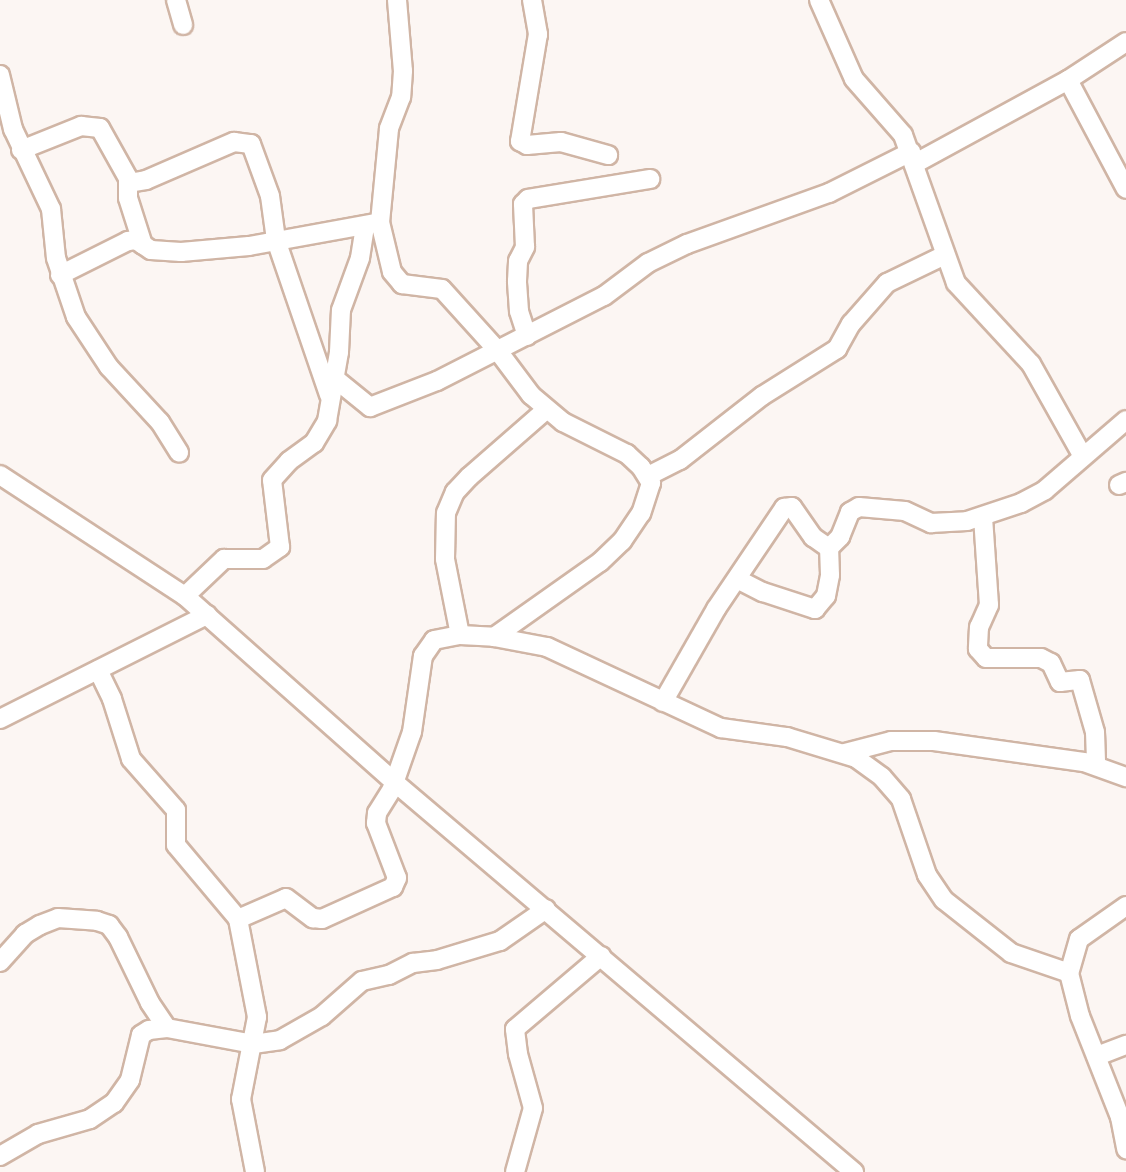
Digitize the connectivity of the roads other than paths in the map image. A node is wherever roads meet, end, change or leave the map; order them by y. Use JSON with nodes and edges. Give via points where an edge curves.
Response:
{"nodes":[{"id":1,"x":176,"y":0,"type":"edge"},
{"id":2,"x":397,"y":0,"type":"edge"},
{"id":3,"x":532,"y":0,"type":"edge"},
{"id":4,"x":819,"y":0,"type":"edge"},
{"id":5,"x":183,"y":25,"type":"dead end"},
{"id":6,"x":1126,"y":42,"type":"edge"},
{"id":7,"x":0,"y":75,"type":"edge"},
{"id":8,"x":1068,"y":80,"type":"junction"},
{"id":9,"x":21,"y":150,"type":"junction"},
{"id":10,"x":608,"y":155,"type":"dead end"},
{"id":11,"x":912,"y":158,"type":"junction"},
{"id":12,"x":650,"y":178,"type":"dead end"},
{"id":13,"x":129,"y":183,"type":"junction"},
{"id":14,"x":1126,"y":189,"type":"edge"},
{"id":15,"x":373,"y":224,"type":"junction"},
{"id":16,"x":276,"y":240,"type":"junction"},
{"id":17,"x":143,"y":244,"type":"junction"},
{"id":18,"x":945,"y":255,"type":"junction"},
{"id":19,"x":60,"y":275,"type":"junction"},
{"id":20,"x":527,"y":336,"type":"junction"},
{"id":21,"x":498,"y":351,"type":"junction"},
{"id":22,"x":333,"y":377,"type":"junction"},
{"id":23,"x":329,"y":395,"type":"junction"},
{"id":24,"x":547,"y":409,"type":"junction"},
{"id":25,"x":1126,"y":420,"type":"edge"},
{"id":26,"x":179,"y":452,"type":"dead end"},
{"id":27,"x":1082,"y":455,"type":"junction"},
{"id":28,"x":0,"y":475,"type":"edge"},
{"id":29,"x":648,"y":476,"type":"junction"},
{"id":30,"x":983,"y":517,"type":"junction"},
{"id":31,"x":829,"y":548,"type":"junction"},
{"id":32,"x":737,"y":579,"type":"junction"},
{"id":33,"x":184,"y":596,"type":"junction"},
{"id":34,"x":207,"y":615,"type":"junction"},
{"id":35,"x":460,"y":635,"type":"junction"},
{"id":36,"x":494,"y":637,"type":"junction"},
{"id":37,"x":98,"y":670,"type":"junction"},
{"id":38,"x":663,"y":702,"type":"junction"},
{"id":39,"x":0,"y":719,"type":"edge"},
{"id":40,"x":845,"y":753,"type":"junction"},
{"id":41,"x":1096,"y":765,"type":"junction"},
{"id":42,"x":1126,"y":777,"type":"edge"},
{"id":43,"x":392,"y":780,"type":"junction"},
{"id":44,"x":1126,"y":906,"type":"edge"},
{"id":45,"x":546,"y":909,"type":"junction"},
{"id":46,"x":238,"y":919,"type":"junction"},
{"id":47,"x":601,"y":956,"type":"junction"},
{"id":48,"x":0,"y":962,"type":"edge"},
{"id":49,"x":1069,"y":973,"type":"junction"},
{"id":50,"x":167,"y":1028,"type":"junction"},
{"id":51,"x":253,"y":1044,"type":"junction"},
{"id":52,"x":1126,"y":1045,"type":"edge"},
{"id":53,"x":1097,"y":1056,"type":"junction"},
{"id":54,"x":1124,"y":1126,"type":"edge"},
{"id":55,"x":1126,"y":1149,"type":"edge"},
{"id":56,"x":0,"y":1156,"type":"edge"},
{"id":57,"x":843,"y":1169,"type":"edge"},
{"id":58,"x":255,"y":1172,"type":"edge"},
{"id":59,"x":515,"y":1172,"type":"edge"}],
"edges":[{"from":1,"to":5,"type":"street"},
{"from":2,"to":15,"type":"street","via":[[402,16],[401,97],[388,129]]},
{"from":3,"to":10,"type":"street","via":[[538,34],[520,141],[527,145],[561,142]]},
{"from":4,"to":11,"type":"street","via":[[854,79],[890,117]]},
{"from":6,"to":8,"type":"street"},
{"from":7,"to":9,"type":"street"},
{"from":8,"to":11,"type":"street"},
{"from":8,"to":14,"type":"street"},
{"from":9,"to":13,"type":"street","via":[[92,124],[107,138]]},
{"from":9,"to":19,"type":"street","via":[[51,209]]},
{"from":11,"to":18,"type":"street"},
{"from":11,"to":20,"type":"street","via":[[668,254],[604,296]]},
{"from":12,"to":20,"type":"street","via":[[528,199],[524,204],[525,247],[518,261],[517,281],[519,311]]},
{"from":13,"to":16,"type":"street","via":[[146,180],[206,152],[245,140],[257,150],[270,196]]},
{"from":13,"to":17,"type":"street","via":[[128,198]]},
{"from":15,"to":16,"type":"street"},
{"from":15,"to":21,"type":"street","via":[[397,279],[413,287],[428,285],[442,289]]},
{"from":15,"to":22,"type":"street","via":[[341,310]]},
{"from":16,"to":17,"type":"street","via":[[164,253]]},
{"from":16,"to":23,"type":"street"},
{"from":17,"to":19,"type":"street","via":[[128,241]]},
{"from":18,"to":27,"type":"street","via":[[964,296],[1031,364]]},
{"from":18,"to":29,"type":"street","via":[[887,283],[850,324],[837,349],[767,392],[680,460]]},
{"from":19,"to":26,"type":"street","via":[[76,317],[91,342],[160,422]]},
{"from":20,"to":21,"type":"street"},
{"from":21,"to":22,"type":"street","via":[[454,374],[370,407]]},
{"from":21,"to":24,"type":"street","via":[[511,372]]},
{"from":22,"to":23,"type":"street"},
{"from":23,"to":33,"type":"street","via":[[322,432],[272,480],[280,547],[263,559],[224,559]]},
{"from":24,"to":29,"type":"street","via":[[563,423],[627,454]]},
{"from":24,"to":35,"type":"street","via":[[469,477],[455,492],[446,513],[445,559]]},
{"from":25,"to":27,"type":"street"},
{"from":27,"to":30,"type":"street","via":[[1045,490]]},
{"from":28,"to":33,"type":"street"},
{"from":29,"to":36,"type":"street","via":[[648,495],[622,541],[569,587]]},
{"from":30,"to":31,"type":"street","via":[[931,523],[905,511],[858,507],[850,512],[840,537]]},
{"from":30,"to":41,"type":"street","via":[[989,605],[979,627],[978,649],[986,658],[1041,658],[1051,663],[1060,682],[1080,680],[1095,732]]},
{"from":31,"to":32,"type":"street","via":[[813,537],[799,514],[788,506]]},
{"from":31,"to":32,"type":"street","via":[[826,597],[815,609]]},
{"from":32,"to":38,"type":"street"},
{"from":33,"to":34,"type":"street"},
{"from":34,"to":37,"type":"street"},
{"from":34,"to":43,"type":"street"},
{"from":35,"to":36,"type":"street"},
{"from":35,"to":43,"type":"street","via":[[434,640],[426,647],[412,732]]},
{"from":36,"to":38,"type":"street","via":[[547,647]]},
{"from":37,"to":39,"type":"street"},
{"from":37,"to":46,"type":"street","via":[[112,699],[131,759],[176,810],[176,845]]},
{"from":38,"to":40,"type":"street","via":[[721,729],[787,737]]},
{"from":40,"to":41,"type":"street","via":[[891,741],[934,741]]},
{"from":40,"to":49,"type":"street","via":[[882,777],[901,800],[927,874],[944,900],[1011,953]]},
{"from":41,"to":42,"type":"street"},
{"from":43,"to":45,"type":"street"},
{"from":43,"to":46,"type":"street","via":[[376,823],[395,868],[397,878],[393,887],[322,919],[313,918],[286,898]]},
{"from":44,"to":49,"type":"street","via":[[1079,939]]},
{"from":45,"to":47,"type":"street"},
{"from":45,"to":51,"type":"street","via":[[500,941],[373,976],[295,1033]]},
{"from":46,"to":51,"type":"street","via":[[257,1017]]},
{"from":47,"to":57,"type":"street"},
{"from":47,"to":59,"type":"street","via":[[515,1029],[533,1108]]},
{"from":48,"to":50,"type":"street","via":[[25,934],[40,925],[58,918],[97,921],[109,926],[118,937],[150,1003]]},
{"from":49,"to":53,"type":"street","via":[[1080,1016]]},
{"from":50,"to":51,"type":"street"},
{"from":50,"to":56,"type":"street","via":[[141,1035],[130,1080],[124,1092],[103,1112],[77,1124],[38,1134]]},
{"from":51,"to":58,"type":"street","via":[[241,1099]]},
{"from":52,"to":53,"type":"street"},
{"from":53,"to":54,"type":"street"},
{"from":54,"to":55,"type":"street"}]}
